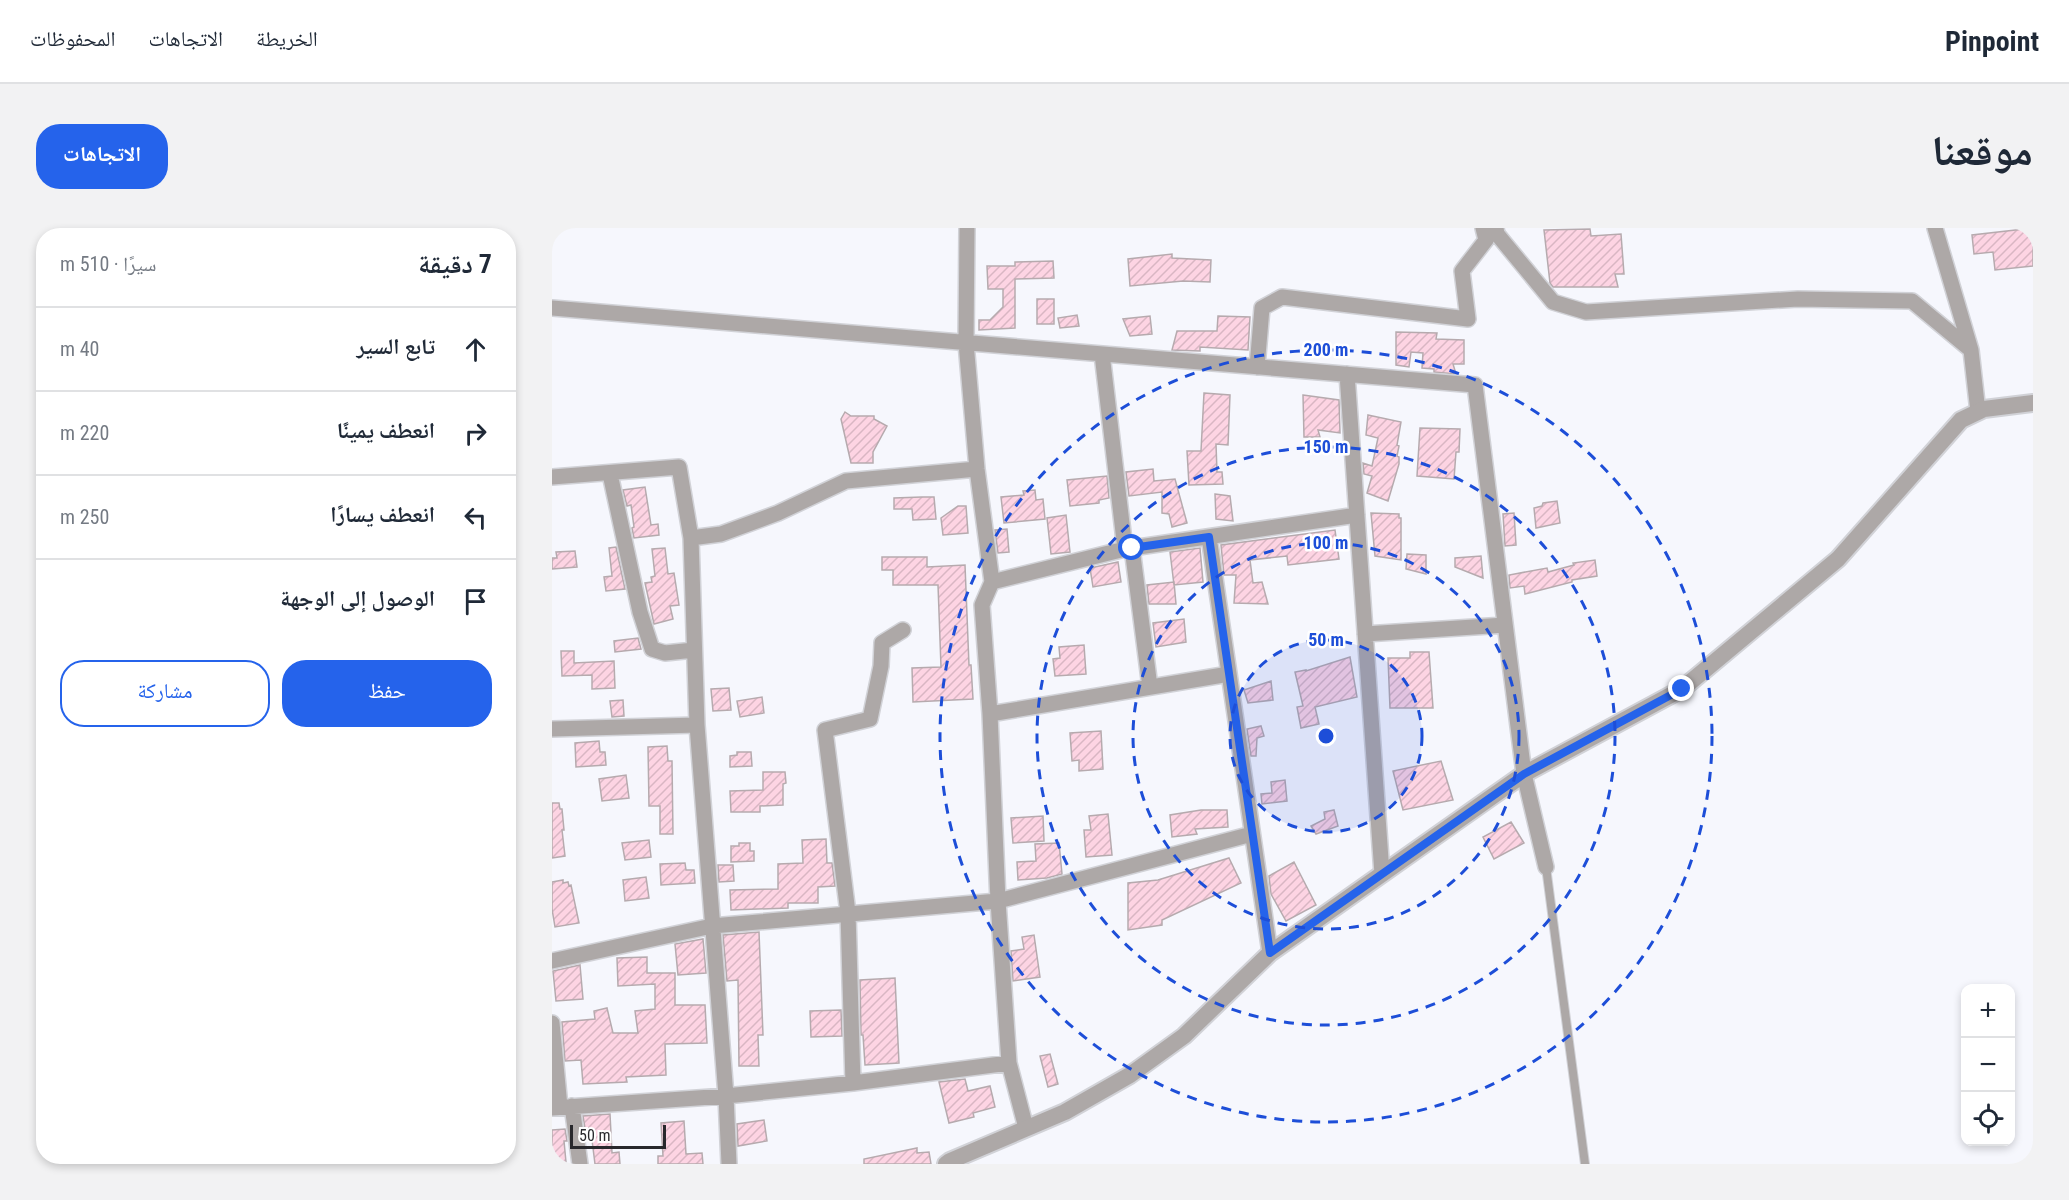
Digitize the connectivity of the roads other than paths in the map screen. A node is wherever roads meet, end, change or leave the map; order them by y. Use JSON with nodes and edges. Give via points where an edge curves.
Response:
{"nodes":[{"id":1,"x":967,"y":228,"type":"edge"},
{"id":2,"x":1483,"y":228,"type":"edge"},
{"id":3,"x":1496,"y":228,"type":"edge"},
{"id":4,"x":1935,"y":228,"type":"edge"},
{"id":5,"x":552,"y":308,"type":"edge"},
{"id":6,"x":966,"y":343,"type":"junction"},
{"id":7,"x":1971,"y":350,"type":"junction"},
{"id":8,"x":1102,"y":354,"type":"junction"},
{"id":9,"x":1257,"y":367,"type":"junction"},
{"id":10,"x":1347,"y":374,"type":"junction"},
{"id":11,"x":2033,"y":403,"type":"edge"},
{"id":12,"x":1978,"y":412,"type":"junction"},
{"id":13,"x":977,"y":470,"type":"junction"},
{"id":14,"x":610,"y":474,"type":"junction"},
{"id":15,"x":552,"y":477,"type":"edge"},
{"id":16,"x":1357,"y":515,"type":"junction"},
{"id":17,"x":691,"y":537,"type":"junction"},
{"id":18,"x":1209,"y":537,"type":"junction"},
{"id":19,"x":1128,"y":548,"type":"junction"},
{"id":20,"x":992,"y":582,"type":"junction"},
{"id":21,"x":1505,"y":625,"type":"junction"},
{"id":22,"x":903,"y":630,"type":"dead end"},
{"id":23,"x":1365,"y":634,"type":"junction"},
{"id":24,"x":694,"y":650,"type":"junction"},
{"id":25,"x":1229,"y":674,"type":"junction"},
{"id":26,"x":1150,"y":687,"type":"junction"},
{"id":27,"x":990,"y":714,"type":"junction"},
{"id":28,"x":697,"y":725,"type":"junction"},
{"id":29,"x":552,"y":729,"type":"edge"},
{"id":30,"x":1524,"y":774,"type":"junction"},
{"id":31,"x":1252,"y":834,"type":"junction"},
{"id":32,"x":1546,"y":867,"type":"joint"},
{"id":33,"x":1382,"y":874,"type":"junction"},
{"id":34,"x":998,"y":901,"type":"junction"},
{"id":35,"x":848,"y":913,"type":"junction"},
{"id":36,"x":712,"y":926,"type":"junction"},
{"id":37,"x":1270,"y":953,"type":"junction"},
{"id":38,"x":552,"y":961,"type":"edge"},
{"id":39,"x":552,"y":1023,"type":"edge"},
{"id":40,"x":1008,"y":1063,"type":"junction"},
{"id":41,"x":853,"y":1083,"type":"junction"},
{"id":42,"x":726,"y":1096,"type":"junction"},
{"id":43,"x":561,"y":1107,"type":"edge"},
{"id":44,"x":1026,"y":1128,"type":"junction"},
{"id":45,"x":580,"y":1164,"type":"edge"},
{"id":46,"x":729,"y":1164,"type":"edge"},
{"id":47,"x":946,"y":1164,"type":"edge"},
{"id":48,"x":1585,"y":1164,"type":"edge"}],
"edges":[{"from":1,"to":6,"type":"street"},
{"from":2,"to":9,"type":"street","via":[[1486,240],[1462,272],[1468,319],[1282,297],[1262,308]]},
{"from":3,"to":7,"type":"street","via":[[1553,302],[1586,312],[1798,299],[1912,301]]},
{"from":4,"to":7,"type":"street"},
{"from":5,"to":6,"type":"street"},
{"from":6,"to":8,"type":"street"},
{"from":6,"to":13,"type":"street"},
{"from":7,"to":12,"type":"street"},
{"from":8,"to":9,"type":"street"},
{"from":8,"to":19,"type":"street"},
{"from":9,"to":10,"type":"street"},
{"from":10,"to":16,"type":"street"},
{"from":10,"to":21,"type":"street","via":[[1475,385]]},
{"from":11,"to":12,"type":"street"},
{"from":12,"to":30,"type":"street","via":[[1960,420],[1838,558],[1682,689]]},
{"from":13,"to":17,"type":"street","via":[[846,481],[721,534]]},
{"from":13,"to":20,"type":"street"},
{"from":14,"to":15,"type":"street"},
{"from":14,"to":17,"type":"street","via":[[679,467]]},
{"from":14,"to":24,"type":"street","via":[[652,650]]},
{"from":16,"to":18,"type":"street"},
{"from":16,"to":23,"type":"street"},
{"from":17,"to":24,"type":"street"},
{"from":18,"to":19,"type":"street"},
{"from":18,"to":25,"type":"street"},
{"from":19,"to":20,"type":"street"},
{"from":19,"to":26,"type":"street"},
{"from":20,"to":27,"type":"street","via":[[982,605]]},
{"from":21,"to":23,"type":"street"},
{"from":21,"to":30,"type":"street"},
{"from":22,"to":35,"type":"street","via":[[882,643],[870,720],[825,730]]},
{"from":23,"to":33,"type":"street"},
{"from":24,"to":28,"type":"street"},
{"from":25,"to":26,"type":"street"},
{"from":25,"to":31,"type":"street"},
{"from":26,"to":27,"type":"street"},
{"from":27,"to":34,"type":"street"},
{"from":28,"to":29,"type":"street"},
{"from":28,"to":36,"type":"street"},
{"from":30,"to":32,"type":"street"},
{"from":30,"to":33,"type":"street"},
{"from":31,"to":34,"type":"street"},
{"from":31,"to":37,"type":"street"},
{"from":32,"to":48,"type":"lane"},
{"from":33,"to":37,"type":"street"},
{"from":34,"to":35,"type":"street"},
{"from":34,"to":40,"type":"street"},
{"from":35,"to":36,"type":"street"},
{"from":35,"to":41,"type":"street"},
{"from":36,"to":38,"type":"street"},
{"from":36,"to":42,"type":"street"},
{"from":37,"to":44,"type":"street","via":[[1184,1036],[1130,1075],[1065,1112]]},
{"from":39,"to":43,"type":"street"},
{"from":40,"to":41,"type":"street"},
{"from":40,"to":44,"type":"street"},
{"from":41,"to":42,"type":"street"},
{"from":42,"to":43,"type":"street"},
{"from":42,"to":46,"type":"street"},
{"from":43,"to":45,"type":"street"},
{"from":44,"to":47,"type":"street"}]}
